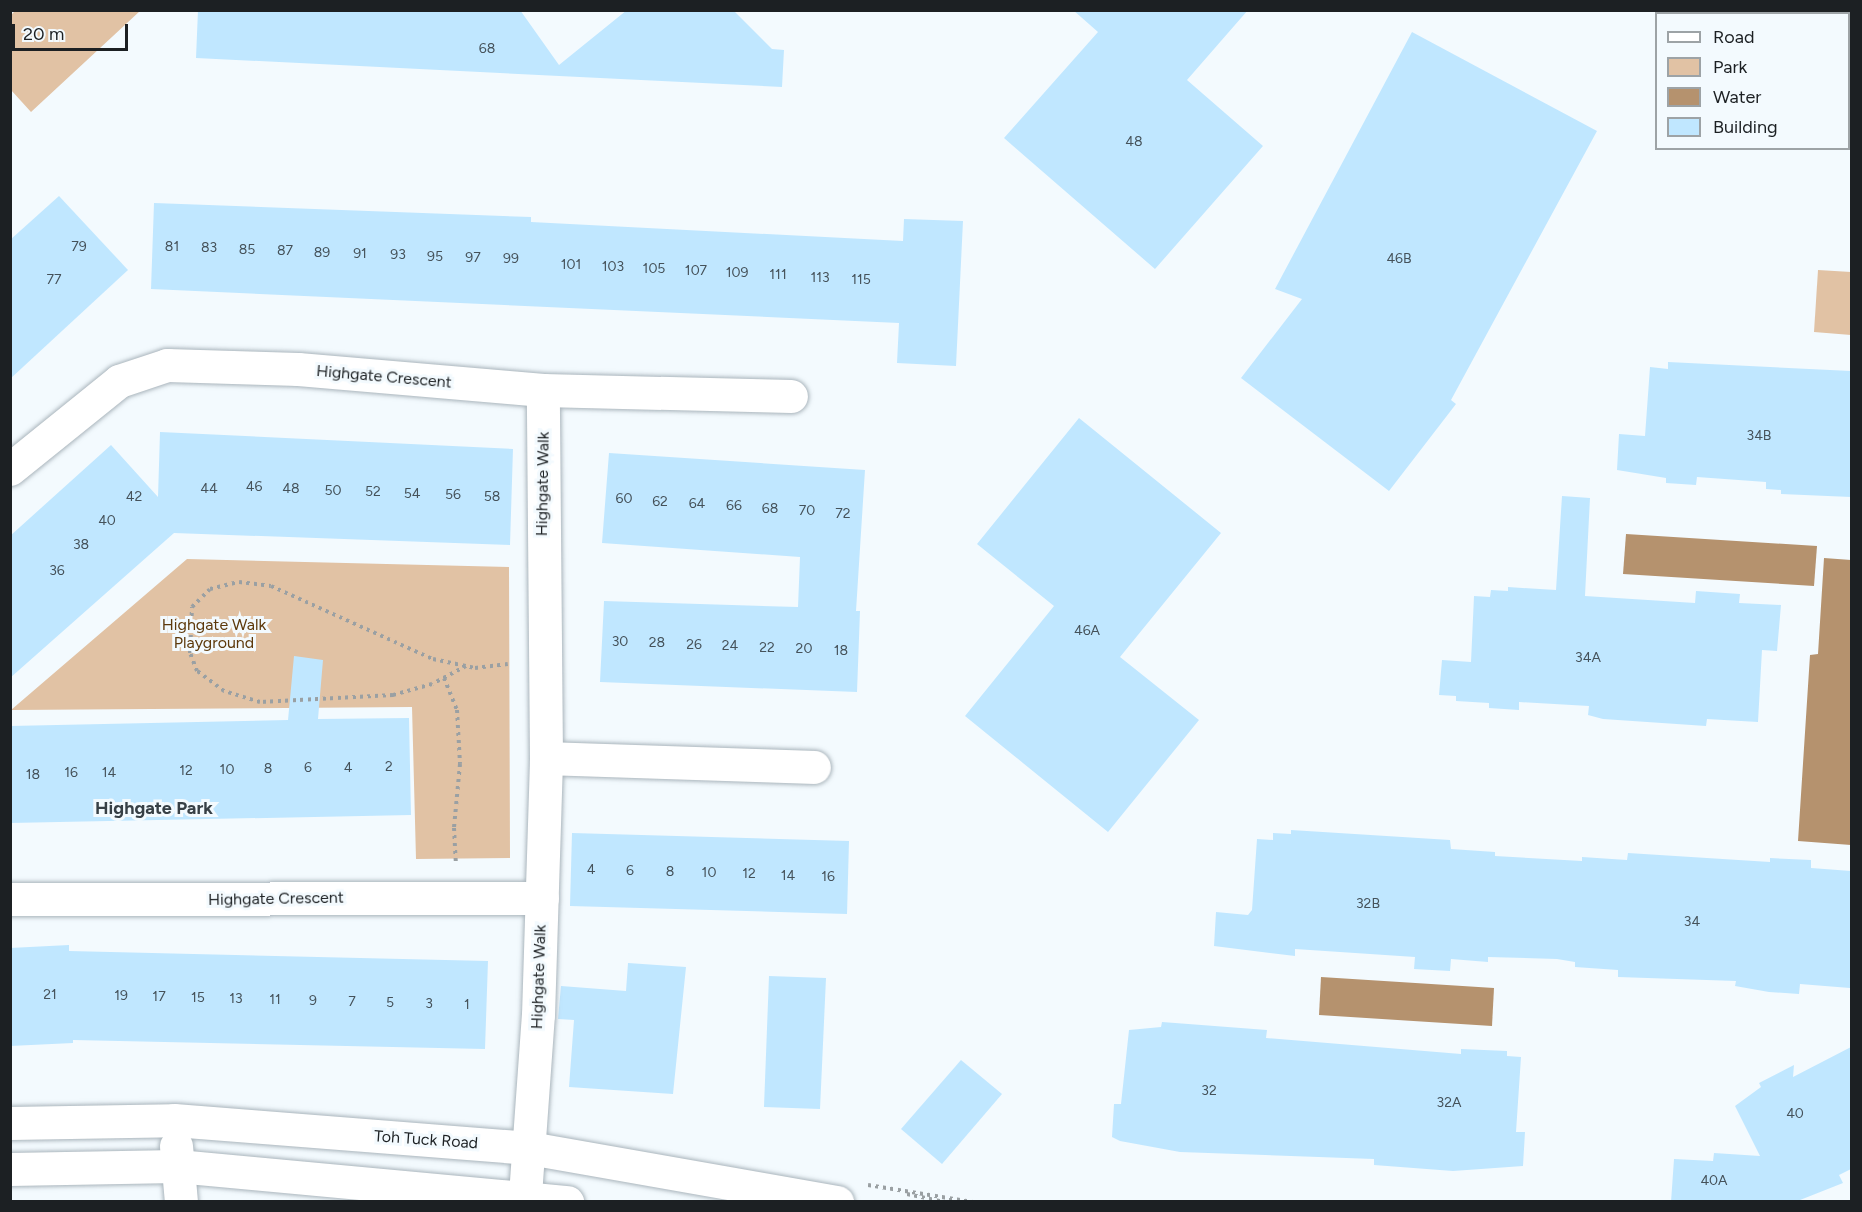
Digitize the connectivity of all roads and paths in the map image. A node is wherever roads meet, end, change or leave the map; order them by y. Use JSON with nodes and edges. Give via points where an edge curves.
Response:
{"nodes":[{"id":1,"x":543,"y":390,"type":"junction"},
{"id":2,"x":791,"y":396,"type":"dead end"},
{"id":3,"x":10,"y":469,"type":"edge"},
{"id":4,"x":544,"y":654,"type":"junction"},
{"id":5,"x":466,"y":666,"type":"junction"},
{"id":6,"x":444,"y":678,"type":"junction"},
{"id":7,"x":546,"y":758,"type":"junction"},
{"id":8,"x":813,"y":767,"type":"dead end"},
{"id":9,"x":466,"y":898,"type":"junction"},
{"id":10,"x":542,"y":898,"type":"junction"},
{"id":11,"x":10,"y":899,"type":"edge"},
{"id":12,"x":174,"y":1120,"type":"junction"},
{"id":13,"x":10,"y":1124,"type":"edge"},
{"id":14,"x":530,"y":1148,"type":"junction"},
{"id":15,"x":177,"y":1166,"type":"junction"},
{"id":16,"x":10,"y":1169,"type":"edge"},
{"id":17,"x":866,"y":1185,"type":"dead end"},
{"id":18,"x":525,"y":1196,"type":"junction"},
{"id":19,"x":180,"y":1202,"type":"edge"},
{"id":20,"x":567,"y":1202,"type":"edge"},
{"id":21,"x":837,"y":1202,"type":"edge"},
{"id":22,"x":944,"y":1202,"type":"edge"}],
"edges":[{"from":1,"to":2,"type":"street","name":"Highgate Crescent"},
{"from":1,"to":3,"type":"street","name":"Highgate Crescent","via":[[298,369],[167,365],[119,381]]},
{"from":1,"to":4,"type":"street","name":"Highgate Walk"},
{"from":4,"to":5,"type":"path","via":[[509,664]]},
{"from":4,"to":7,"type":"street","name":"Highgate Walk"},
{"from":5,"to":6,"type":"path"},
{"from":5,"to":6,"type":"path","via":[[391,641],[271,586],[239,582],[210,589],[192,607],[190,653],[197,671],[224,691],[260,702],[393,695]]},
{"from":6,"to":9,"type":"path","via":[[457,710],[460,764],[454,854]]},
{"from":7,"to":8,"type":"street"},
{"from":7,"to":10,"type":"street","name":"Highgate Walk"},
{"from":9,"to":10,"type":"street","name":"Highgate Crescent"},
{"from":9,"to":11,"type":"street","name":"Highgate Crescent","via":[[153,902]]},
{"from":10,"to":14,"type":"street","name":"Highgate Walk"},
{"from":12,"to":13,"type":"street","name":"Toh Tuck Road"},
{"from":12,"to":14,"type":"street","name":"Toh Tuck Road"},
{"from":12,"to":15,"type":"street"},
{"from":14,"to":18,"type":"street","name":"Highgate Walk"},
{"from":14,"to":21,"type":"street","name":"Toh Tuck Road"},
{"from":15,"to":16,"type":"street"},
{"from":15,"to":18,"type":"street"},
{"from":15,"to":19,"type":"street"},
{"from":17,"to":22,"type":"path"},
{"from":18,"to":20,"type":"street"}]}
